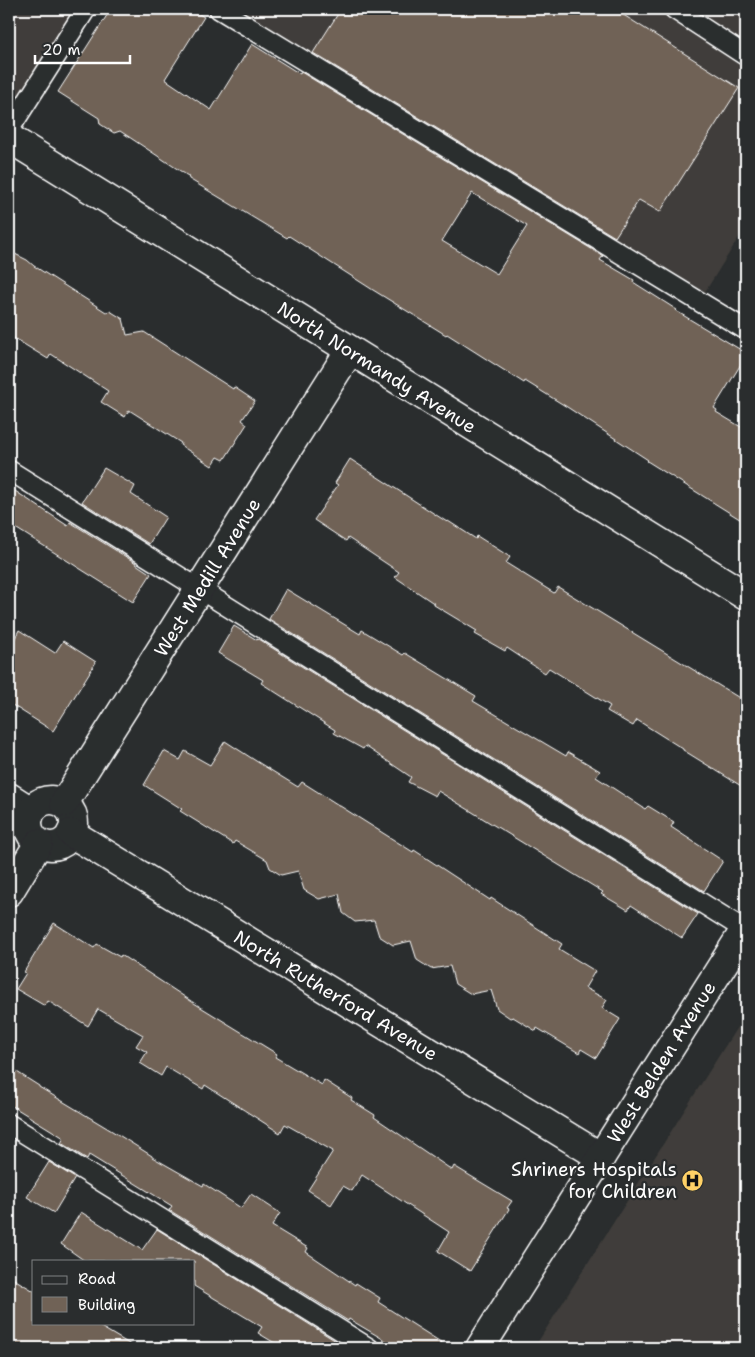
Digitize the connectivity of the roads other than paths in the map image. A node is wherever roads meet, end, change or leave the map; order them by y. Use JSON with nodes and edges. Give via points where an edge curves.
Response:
{"nodes":[{"id":1,"x":86,"y":9,"type":"edge"},
{"id":2,"x":219,"y":9,"type":"edge"},
{"id":3,"x":674,"y":9,"type":"edge"},
{"id":4,"x":746,"y":56,"type":"edge"},
{"id":5,"x":9,"y":130,"type":"edge"},
{"id":6,"x":9,"y":138,"type":"edge"},
{"id":7,"x":746,"y":330,"type":"edge"},
{"id":8,"x":350,"y":350,"type":"junction"},
{"id":9,"x":9,"y":470,"type":"edge"},
{"id":10,"x":199,"y":589,"type":"junction"},
{"id":11,"x":746,"y":596,"type":"edge"},
{"id":12,"x":64,"y":803,"type":"junction"},
{"id":13,"x":20,"y":804,"type":"edge"},
{"id":14,"x":71,"y":833,"type":"junction"},
{"id":15,"x":39,"y":843,"type":"junction"},
{"id":16,"x":9,"y":892,"type":"edge"},
{"id":17,"x":745,"y":929,"type":"edge"},
{"id":18,"x":9,"y":1124,"type":"edge"},
{"id":19,"x":601,"y":1158,"type":"junction"},
{"id":20,"x":370,"y":1348,"type":"edge"},
{"id":21,"x":480,"y":1348,"type":"edge"}],
"edges":[{"from":1,"to":5,"type":"lane"},
{"from":2,"to":7,"type":"lane"},
{"from":3,"to":4,"type":"lane"},
{"from":6,"to":8,"type":"street","name":"North Normandy Avenue"},
{"from":8,"to":10,"type":"street","name":"West Medill Avenue"},
{"from":8,"to":11,"type":"street","name":"North Normandy Avenue"},
{"from":9,"to":10,"type":"lane"},
{"from":10,"to":12,"type":"street","name":"West Medill Avenue"},
{"from":10,"to":17,"type":"lane"},
{"from":12,"to":13,"type":"street","via":[[49,799],[36,805]]},
{"from":12,"to":14,"type":"street","via":[[74,820]]},
{"from":13,"to":15,"type":"street","via":[[28,818],[29,832]]},
{"from":14,"to":15,"type":"street","via":[[61,844]]},
{"from":14,"to":19,"type":"street","name":"North Rutherford Avenue"},
{"from":15,"to":16,"type":"street"},
{"from":17,"to":19,"type":"street","name":"West Belden Avenue"},
{"from":18,"to":20,"type":"lane"},
{"from":19,"to":21,"type":"street","name":"West Belden Avenue"}]}
